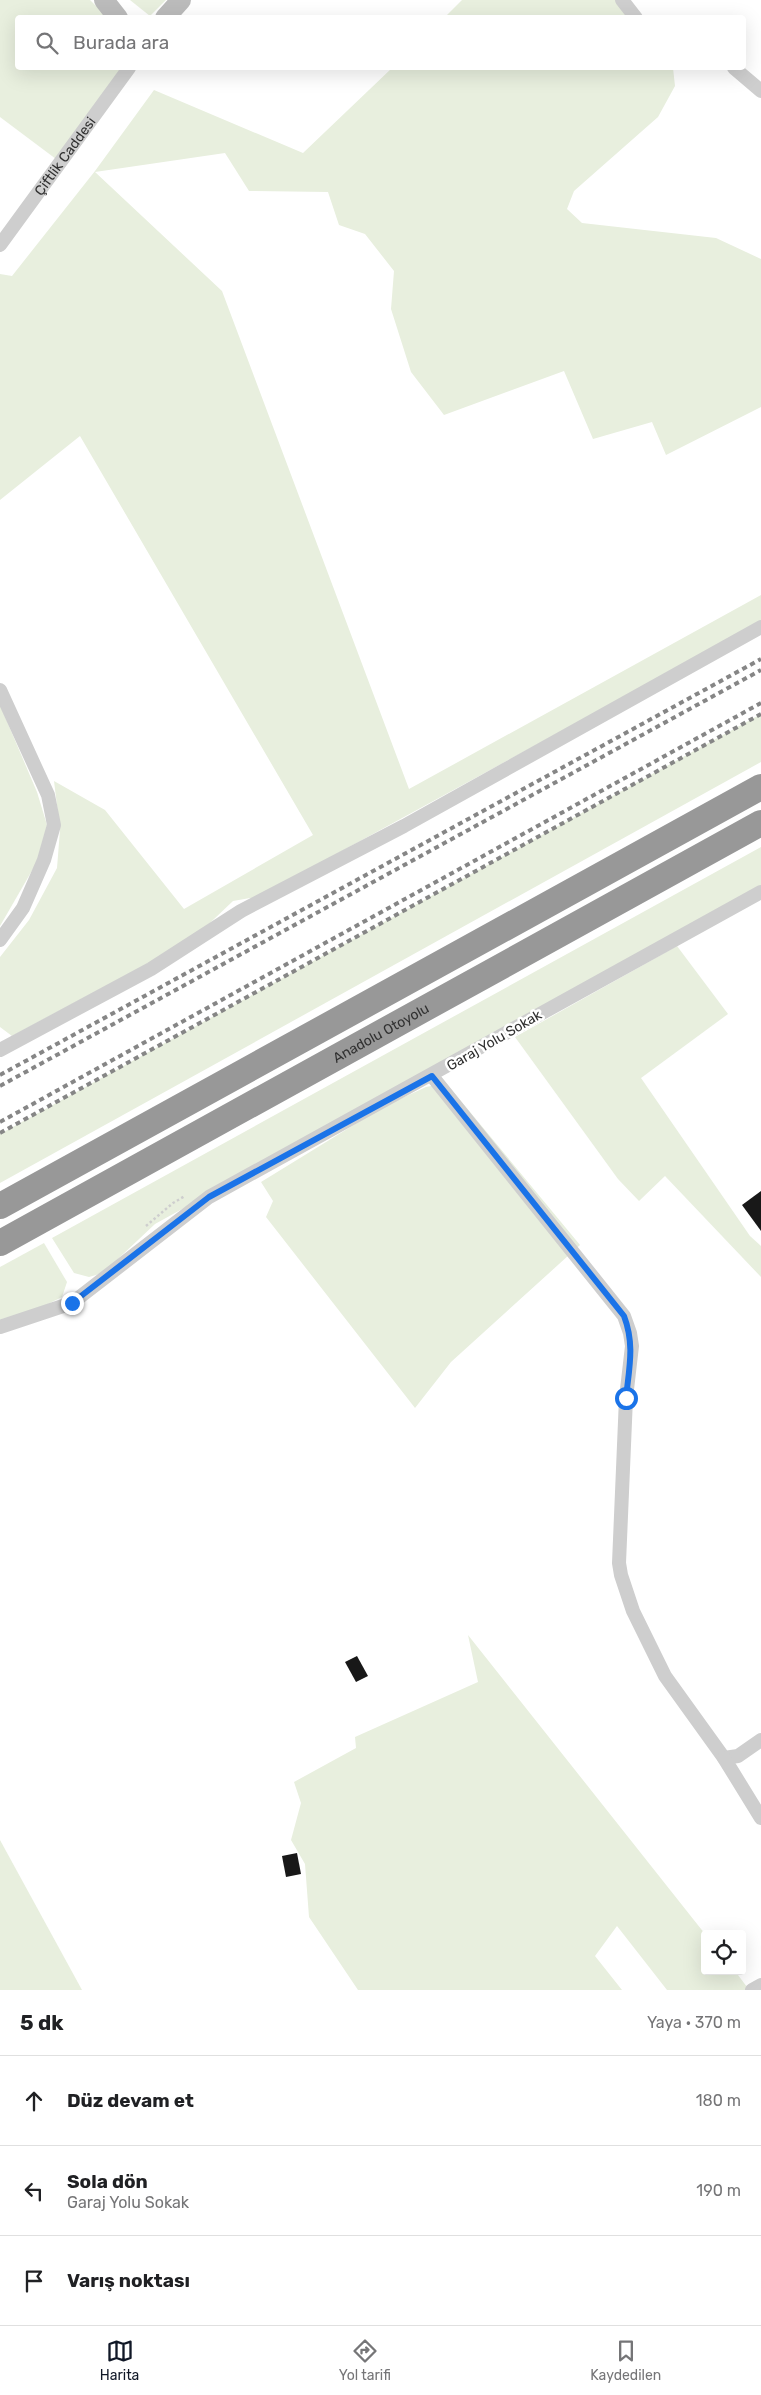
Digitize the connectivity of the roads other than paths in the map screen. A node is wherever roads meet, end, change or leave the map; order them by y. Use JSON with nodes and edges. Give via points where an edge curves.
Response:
{"nodes":[{"id":1,"x":104,"y":0,"type":"edge"},
{"id":2,"x":181,"y":0,"type":"edge"},
{"id":3,"x":622,"y":0,"type":"edge"},
{"id":4,"x":116,"y":15,"type":"edge"},
{"id":5,"x":168,"y":15,"type":"edge"},
{"id":6,"x":634,"y":15,"type":"edge"},
{"id":7,"x":128,"y":70,"type":"edge"},
{"id":8,"x":736,"y":70,"type":"edge"},
{"id":9,"x":761,"y":91,"type":"edge"},
{"id":10,"x":0,"y":245,"type":"edge"},
{"id":11,"x":761,"y":627,"type":"edge"},
{"id":12,"x":0,"y":690,"type":"edge"},
{"id":13,"x":761,"y":787,"type":"edge"},
{"id":14,"x":761,"y":823,"type":"edge"},
{"id":15,"x":761,"y":892,"type":"edge"},
{"id":16,"x":0,"y":940,"type":"edge"},
{"id":17,"x":0,"y":1050,"type":"edge"},
{"id":18,"x":432,"y":1076,"type":"junction"},
{"id":19,"x":0,"y":1206,"type":"edge"},
{"id":20,"x":0,"y":1243,"type":"edge"},
{"id":21,"x":0,"y":1327,"type":"edge"},
{"id":22,"x":761,"y":1740,"type":"edge"},
{"id":23,"x":724,"y":1758,"type":"junction"},
{"id":24,"x":761,"y":1818,"type":"edge"},
{"id":25,"x":761,"y":1985,"type":"edge"},
{"id":26,"x":752,"y":1990,"type":"edge"}],
"edges":[{"from":1,"to":4,"type":"street"},
{"from":2,"to":5,"type":"street"},
{"from":3,"to":6,"type":"street"},
{"from":7,"to":10,"type":"street","name":"Çiftlik Caddesi"},
{"from":8,"to":9,"type":"street"},
{"from":11,"to":17,"type":"street","via":[[404,826],[240,911],[151,970]]},
{"from":12,"to":16,"type":"street","via":[[48,794],[54,825],[44,860],[23,908]]},
{"from":13,"to":19,"type":"highway"},
{"from":14,"to":20,"type":"highway","name":"Anadolu Otoyolu"},
{"from":15,"to":18,"type":"street","name":"Garaj Yolu Sokak"},
{"from":18,"to":21,"type":"street","name":"Garaj Yolu Sokak","via":[[209,1197],[72,1303]]},
{"from":18,"to":23,"type":"street","via":[[624,1316],[632,1346],[626,1398],[619,1563],[633,1611],[665,1676]]},
{"from":22,"to":23,"type":"street","via":[[738,1756]]},
{"from":23,"to":24,"type":"street"},
{"from":25,"to":26,"type":"street"}]}
